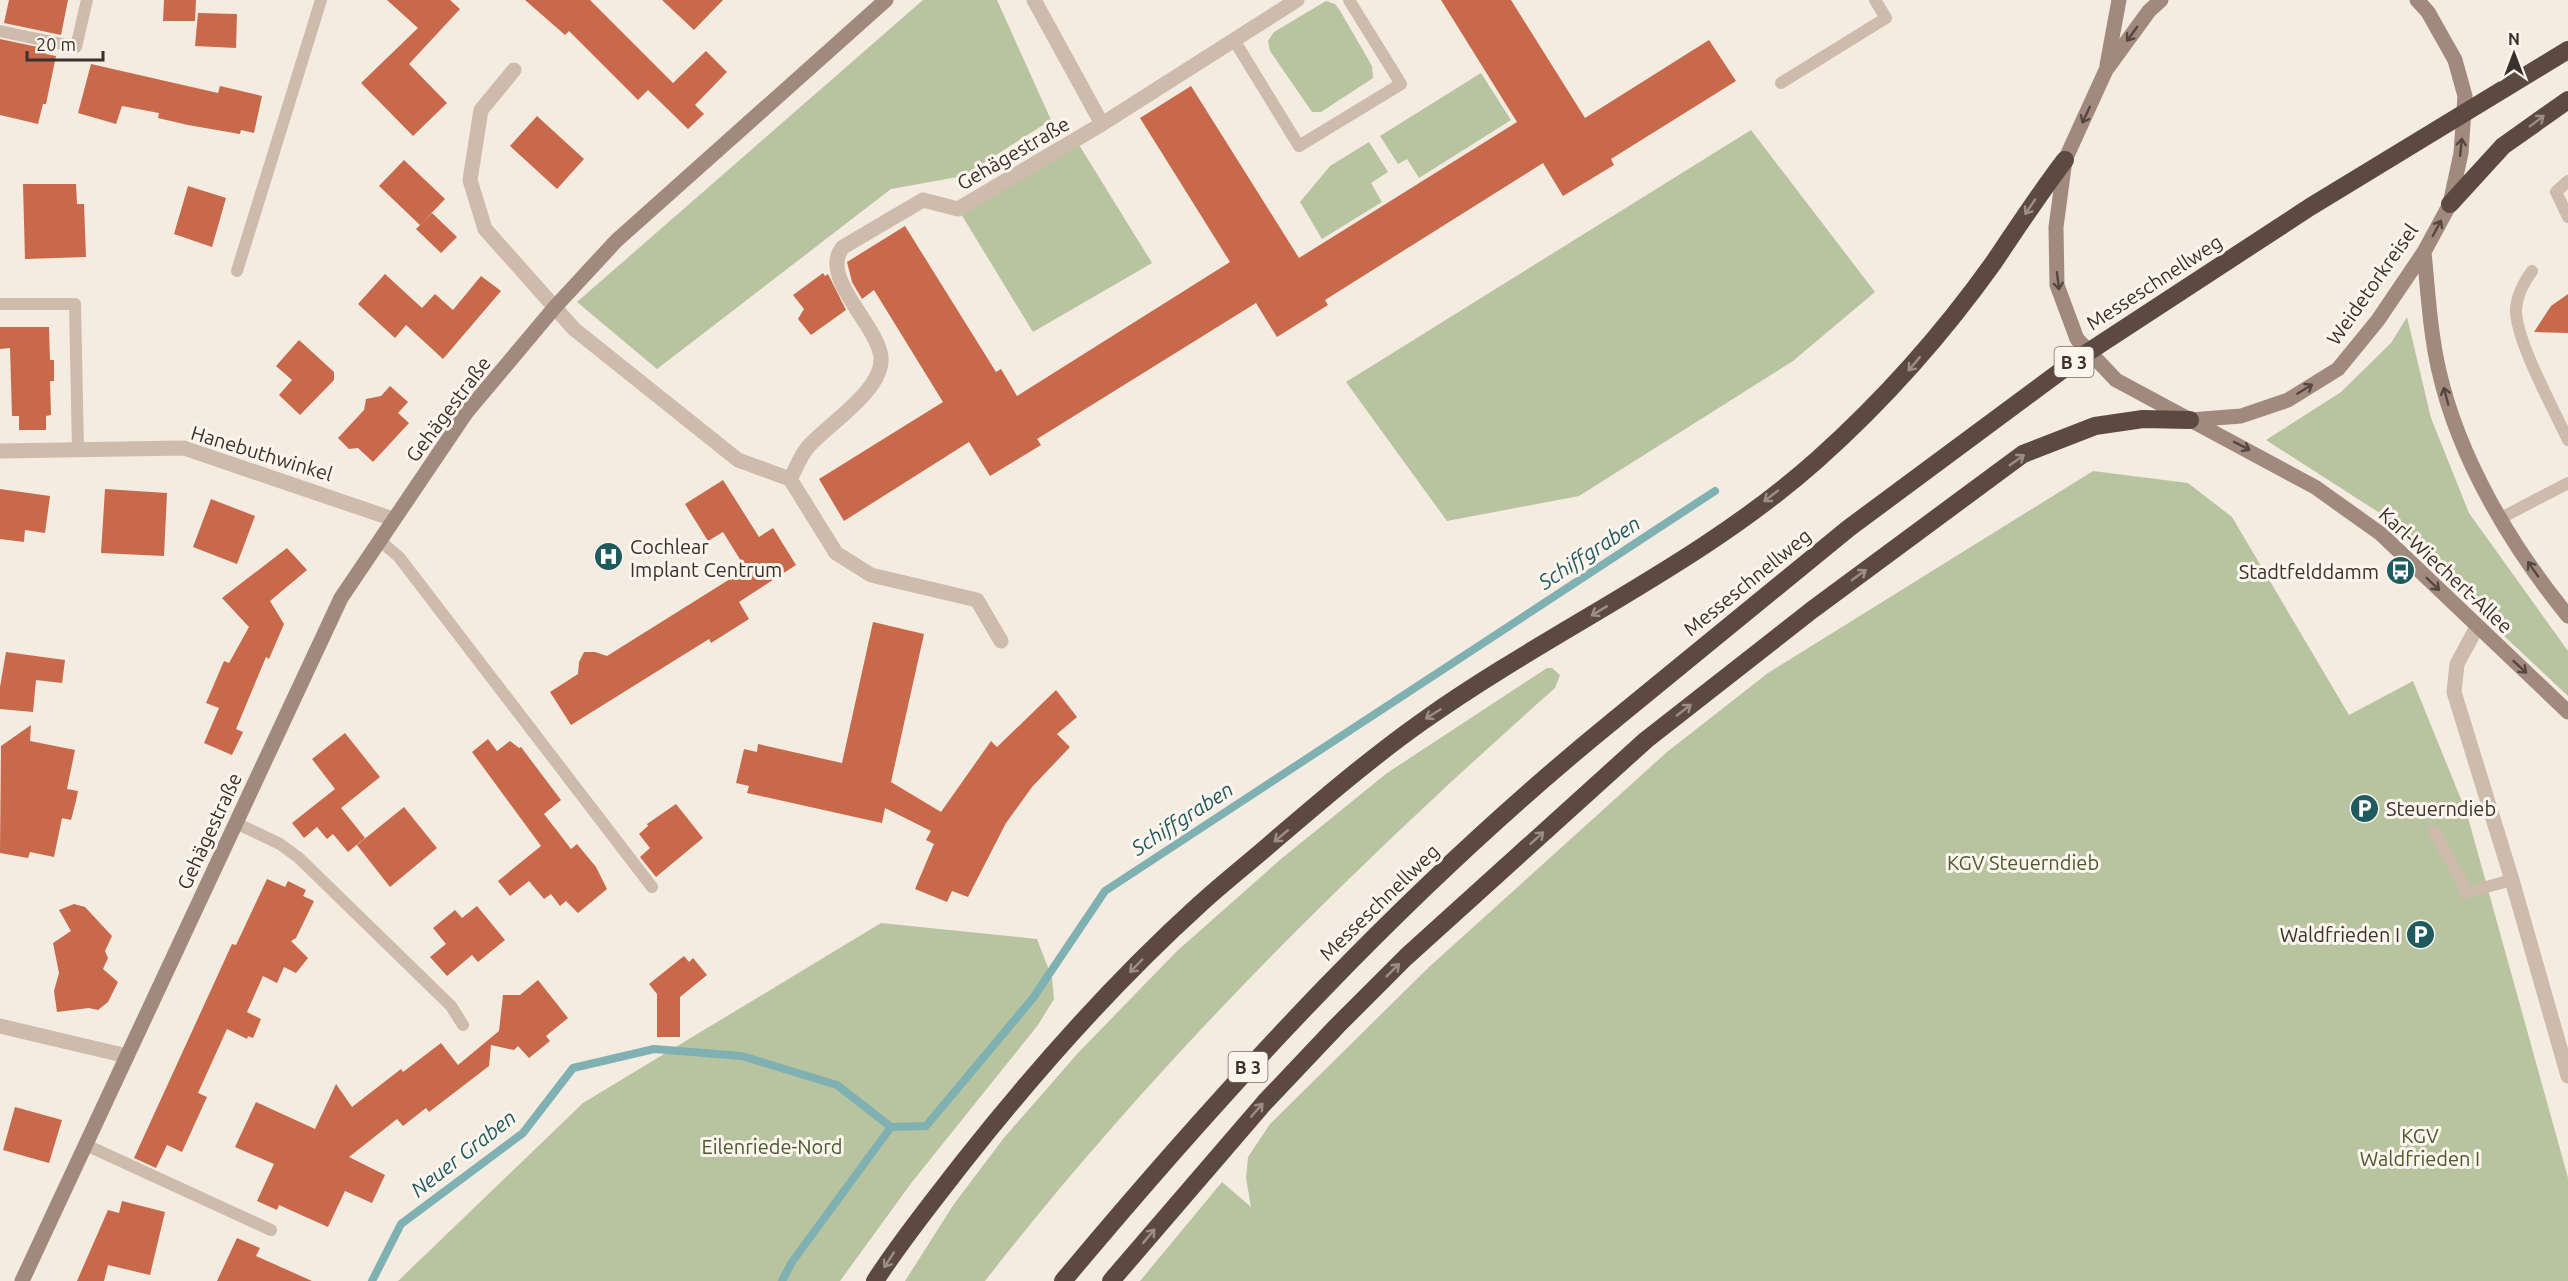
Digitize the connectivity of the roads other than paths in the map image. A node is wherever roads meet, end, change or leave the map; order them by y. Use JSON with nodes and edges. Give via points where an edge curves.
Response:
{"nodes":[{"id":1,"x":87,"y":0,"type":"edge"},
{"id":2,"x":321,"y":0,"type":"edge"},
{"id":3,"x":886,"y":0,"type":"edge"},
{"id":4,"x":1034,"y":0,"type":"edge"},
{"id":5,"x":1297,"y":0,"type":"edge"},
{"id":6,"x":1349,"y":0,"type":"edge"},
{"id":7,"x":1875,"y":0,"type":"edge"},
{"id":8,"x":2119,"y":0,"type":"edge"},
{"id":9,"x":2161,"y":0,"type":"edge"},
{"id":10,"x":2417,"y":0,"type":"edge"},
{"id":11,"x":0,"y":31,"type":"edge"},
{"id":12,"x":1234,"y":40,"type":"junction"},
{"id":13,"x":2568,"y":50,"type":"edge"},
{"id":14,"x":514,"y":70,"type":"dead end"},
{"id":15,"x":2106,"y":70,"type":"junction"},
{"id":16,"x":1781,"y":83,"type":"dead end"},
{"id":17,"x":2568,"y":100,"type":"edge"},
{"id":18,"x":1102,"y":124,"type":"junction"},
{"id":19,"x":2065,"y":160,"type":"junction"},
{"id":20,"x":2568,"y":181,"type":"edge"},
{"id":21,"x":2450,"y":204,"type":"junction"},
{"id":22,"x":2568,"y":217,"type":"edge"},
{"id":23,"x":2424,"y":252,"type":"junction"},
{"id":24,"x":237,"y":271,"type":"dead end"},
{"id":25,"x":2532,"y":271,"type":"dead end"},
{"id":26,"x":0,"y":304,"type":"edge"},
{"id":27,"x":555,"y":307,"type":"junction"},
{"id":28,"x":2190,"y":420,"type":"junction"},
{"id":29,"x":2568,"y":440,"type":"edge"},
{"id":30,"x":78,"y":450,"type":"junction"},
{"id":31,"x":0,"y":451,"type":"edge"},
{"id":32,"x":790,"y":479,"type":"junction"},
{"id":33,"x":2568,"y":483,"type":"edge"},
{"id":34,"x":2501,"y":518,"type":"junction"},
{"id":35,"x":393,"y":519,"type":"junction"},
{"id":36,"x":379,"y":540,"type":"junction"},
{"id":37,"x":2568,"y":616,"type":"edge"},
{"id":38,"x":2477,"y":627,"type":"junction"},
{"id":39,"x":1001,"y":641,"type":"dead end"},
{"id":40,"x":2568,"y":712,"type":"edge"},
{"id":41,"x":236,"y":823,"type":"junction"},
{"id":42,"x":2434,"y":831,"type":"dead end"},
{"id":43,"x":2512,"y":880,"type":"junction"},
{"id":44,"x":652,"y":887,"type":"dead end"},
{"id":45,"x":463,"y":1025,"type":"dead end"},
{"id":46,"x":0,"y":1026,"type":"edge"},
{"id":47,"x":127,"y":1056,"type":"junction"},
{"id":48,"x":2568,"y":1076,"type":"edge"},
{"id":49,"x":86,"y":1145,"type":"junction"},
{"id":50,"x":271,"y":1230,"type":"dead end"},
{"id":51,"x":22,"y":1281,"type":"edge"},
{"id":52,"x":875,"y":1281,"type":"edge"},
{"id":53,"x":1063,"y":1281,"type":"edge"},
{"id":54,"x":1111,"y":1281,"type":"edge"}],
"edges":[{"from":1,"to":11,"type":"lane","via":[[76,47]]},
{"from":2,"to":24,"type":"lane"},
{"from":3,"to":27,"type":"main road","name":"Gehägestraße","via":[[616,241]]},
{"from":4,"to":18,"type":"street","name":"Gehägestraße"},
{"from":5,"to":12,"type":"street","name":"Gehägestraße"},
{"from":6,"to":12,"type":"lane","via":[[1401,84],[1299,146]]},
{"from":7,"to":16,"type":"lane","via":[[1886,18]]},
{"from":8,"to":15,"type":"main road"},
{"from":9,"to":15,"type":"main road","one_way":true},
{"from":21,"to":10,"type":"main road","name":"Weidetorkreisel","one_way":true,"via":[[2461,153],[2465,96],[2455,60]]},
{"from":12,"to":18,"type":"street","name":"Gehägestraße"},
{"from":13,"to":53,"type":"highway","name":"Messeschnellweg","number":"B 3","bridge":true,"via":[[2310,207],[2073,362],[1849,528],[1545,776],[1446,867],[1242,1073]]},
{"from":14,"to":27,"type":"street","via":[[481,110],[470,180],[485,229]]},
{"from":15,"to":19,"type":"main road","one_way":true},
{"from":21,"to":17,"type":"highway","one_way":true,"via":[[2503,146]]},
{"from":18,"to":32,"type":"street","name":"Gehägestraße","via":[[958,209],[923,200],[843,247],[836,255],[835,266],[877,342],[880,371],[872,386],[807,449]]},
{"from":19,"to":28,"type":"main road","one_way":true,"via":[[2056,227],[2057,285],[2077,339],[2116,380]]},
{"from":19,"to":52,"type":"highway","one_way":true,"via":[[1937,336],[1895,386],[1815,462],[1750,513],[1424,720],[1201,903],[1079,1024],[1014,1098],[903,1238]]},
{"from":20,"to":22,"type":"lane","via":[[2556,192]]},
{"from":23,"to":21,"type":"main road","name":"Weidetorkreisel","one_way":true},
{"from":28,"to":23,"type":"main road","name":"Weidetorkreisel","one_way":true,"via":[[2241,416],[2288,400],[2338,369],[2378,320]]},
{"from":34,"to":23,"type":"main road","one_way":true,"via":[[2472,465],[2449,410],[2432,333]]},
{"from":25,"to":29,"type":"lane","via":[[2522,284],[2516,309],[2522,338]]},
{"from":26,"to":30,"type":"lane","via":[[75,304]]},
{"from":27,"to":32,"type":"street","via":[[574,329],[738,460]]},
{"from":27,"to":35,"type":"main road","name":"Gehägestraße","via":[[466,414]]},
{"from":28,"to":38,"type":"main road","name":"Karl-Wiechert-Allee","one_way":true,"via":[[2315,487],[2371,527]]},
{"from":54,"to":28,"type":"highway","one_way":true,"via":[[1265,1102],[1344,1018],[1646,740],[1812,609],[2023,454],[2095,426],[2142,419]]},
{"from":30,"to":31,"type":"street","name":"Hanebuthwinkel"},
{"from":30,"to":35,"type":"street","name":"Hanebuthwinkel","via":[[184,448]]},
{"from":32,"to":39,"type":"street","via":[[836,553],[871,575],[977,600]]},
{"from":33,"to":34,"type":"lane"},
{"from":37,"to":34,"type":"main road","one_way":true},
{"from":35,"to":36,"type":"main road","name":"Gehägestraße"},
{"from":36,"to":41,"type":"main road","name":"Gehägestraße","via":[[341,598]]},
{"from":36,"to":44,"type":"lane","via":[[399,557]]},
{"from":38,"to":40,"type":"main road","name":"Karl-Wiechert-Allee","one_way":true},
{"from":38,"to":43,"type":"street","via":[[2457,663],[2454,692]]},
{"from":41,"to":45,"type":"lane","via":[[280,844],[299,858],[450,1006]]},
{"from":41,"to":47,"type":"main road","name":"Gehägestraße"},
{"from":42,"to":43,"type":"lane","via":[[2465,892]]},
{"from":43,"to":48,"type":"street"},
{"from":46,"to":47,"type":"street"},
{"from":47,"to":49,"type":"main road","name":"Gehägestraße"},
{"from":49,"to":50,"type":"lane"},
{"from":49,"to":51,"type":"main road","name":"Gehägestraße"}]}
